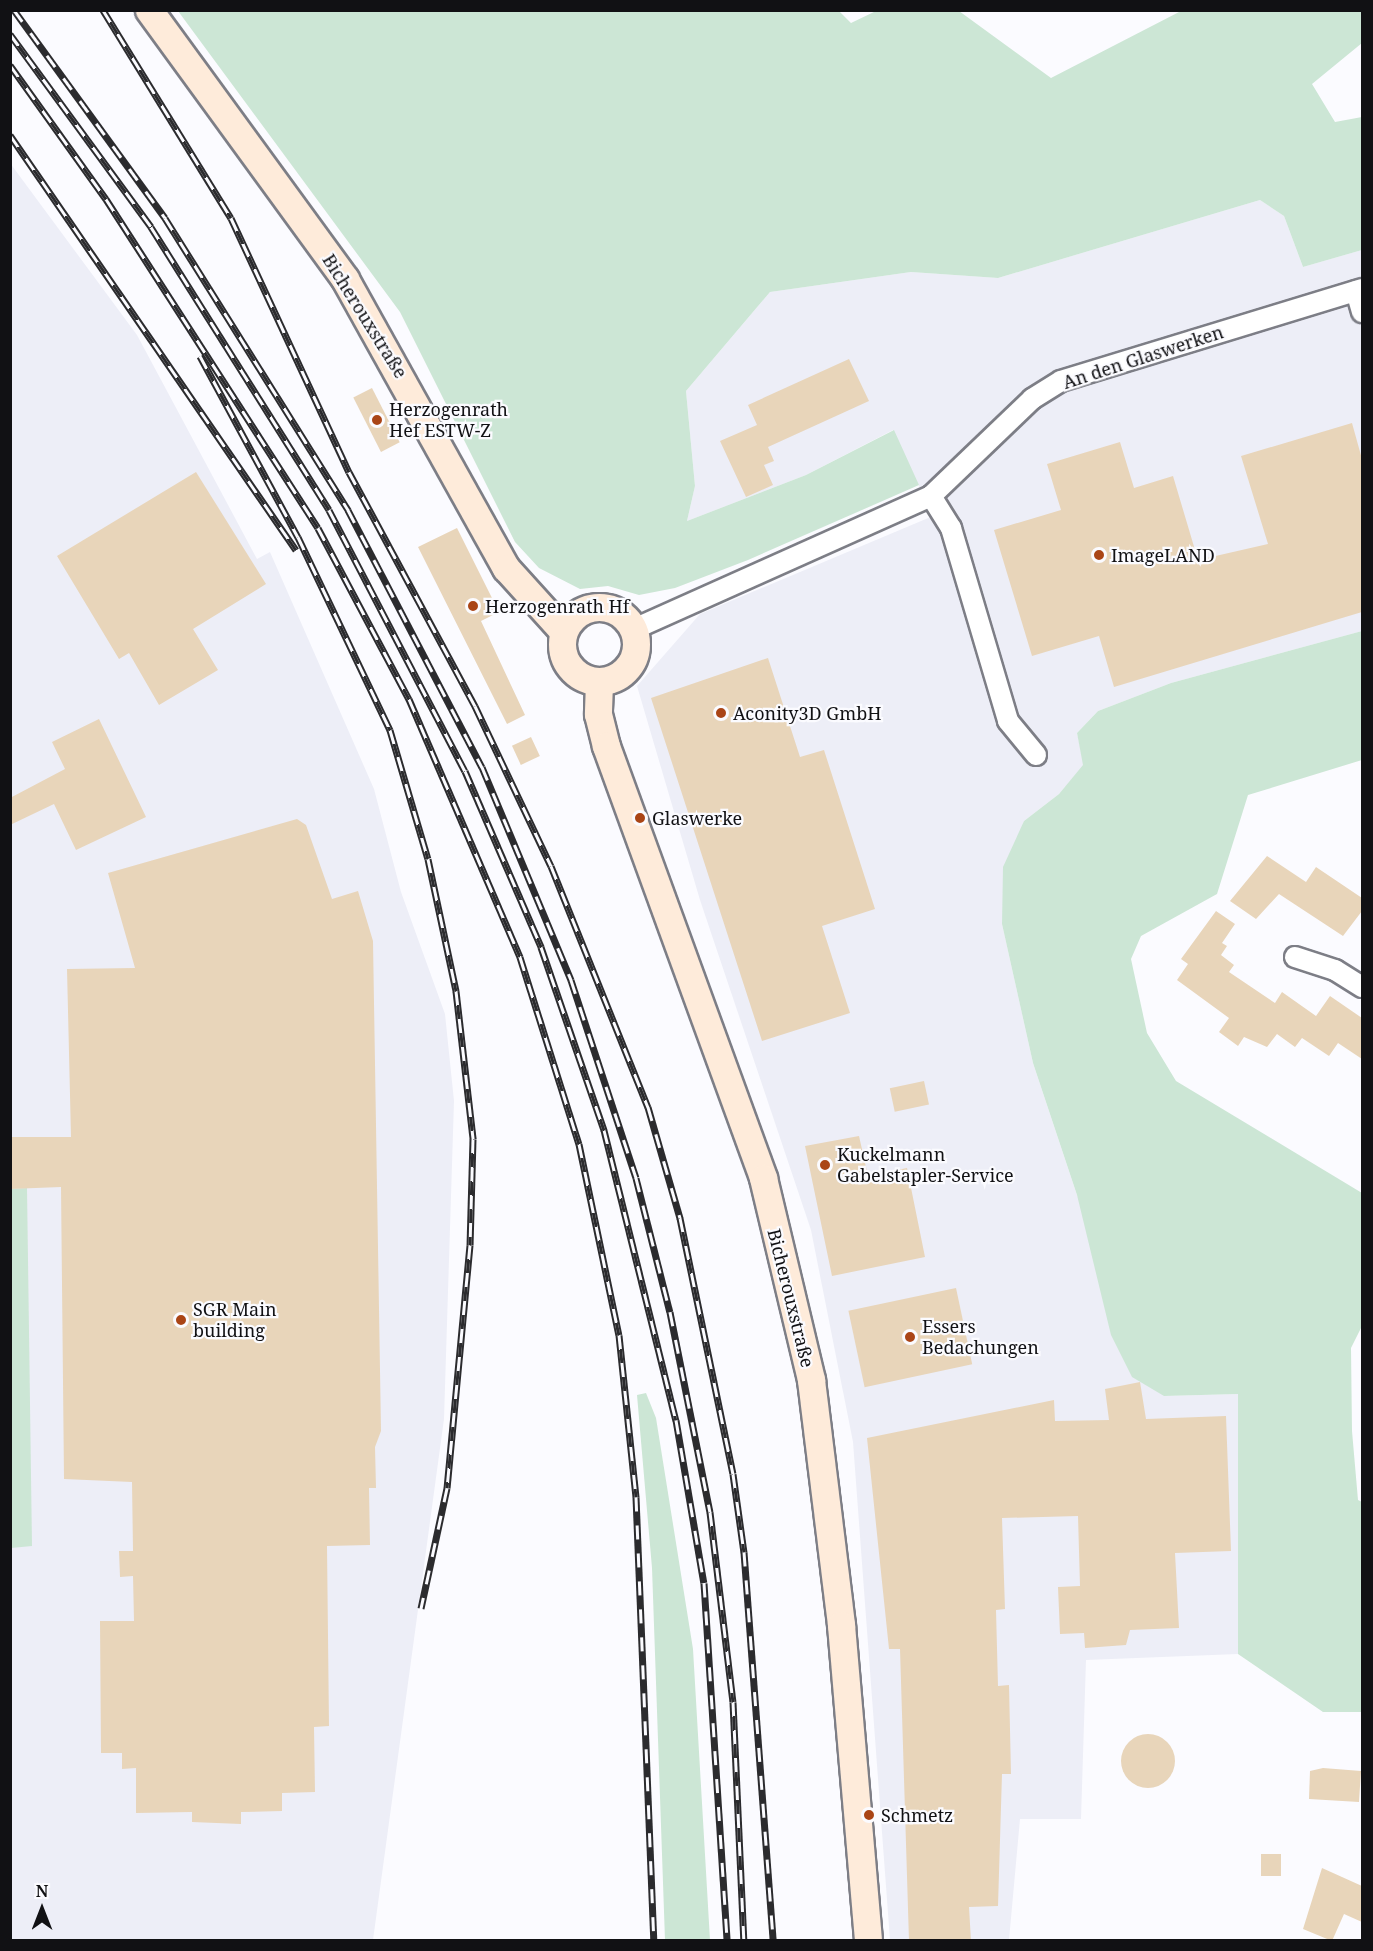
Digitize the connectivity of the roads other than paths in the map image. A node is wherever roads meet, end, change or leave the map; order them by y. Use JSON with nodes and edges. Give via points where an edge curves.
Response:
{"nodes":[{"id":1,"x":149,"y":10,"type":"edge"},
{"id":2,"x":1359,"y":290,"type":"edge"},
{"id":3,"x":1362,"y":312,"type":"edge"},
{"id":4,"x":931,"y":496,"type":"junction"},
{"id":5,"x":634,"y":629,"type":"junction"},
{"id":6,"x":564,"y":631,"type":"junction"},
{"id":7,"x":599,"y":682,"type":"junction"},
{"id":8,"x":1036,"y":755,"type":"dead end"},
{"id":9,"x":1295,"y":957,"type":"dead end"},
{"id":10,"x":1362,"y":987,"type":"edge"},
{"id":11,"x":868,"y":1941,"type":"edge"}],
"edges":[{"from":1,"to":6,"type":"street","name":"Bicherouxstraße","via":[[345,279],[506,568]]},
{"from":2,"to":3,"type":"street","name":"An den Glaswerken"},
{"from":2,"to":4,"type":"street","name":"An den Glaswerken","via":[[1061,381],[1032,399]]},
{"from":4,"to":5,"type":"street","name":"An den Glaswerken"},
{"from":4,"to":8,"type":"street","via":[[951,528],[1008,721]]},
{"from":5,"to":6,"type":"street","via":[[607,607],[589,608],[573,616]]},
{"from":5,"to":7,"type":"street","via":[[637,648],[631,665],[616,678]]},
{"from":6,"to":7,"type":"street","via":[[568,666]]},
{"from":7,"to":11,"type":"street","name":"Bicherouxstraße","via":[[598,714],[606,746],[763,1178],[811,1380],[841,1626]]},
{"from":9,"to":10,"type":"street","via":[[1335,970]]}]}
